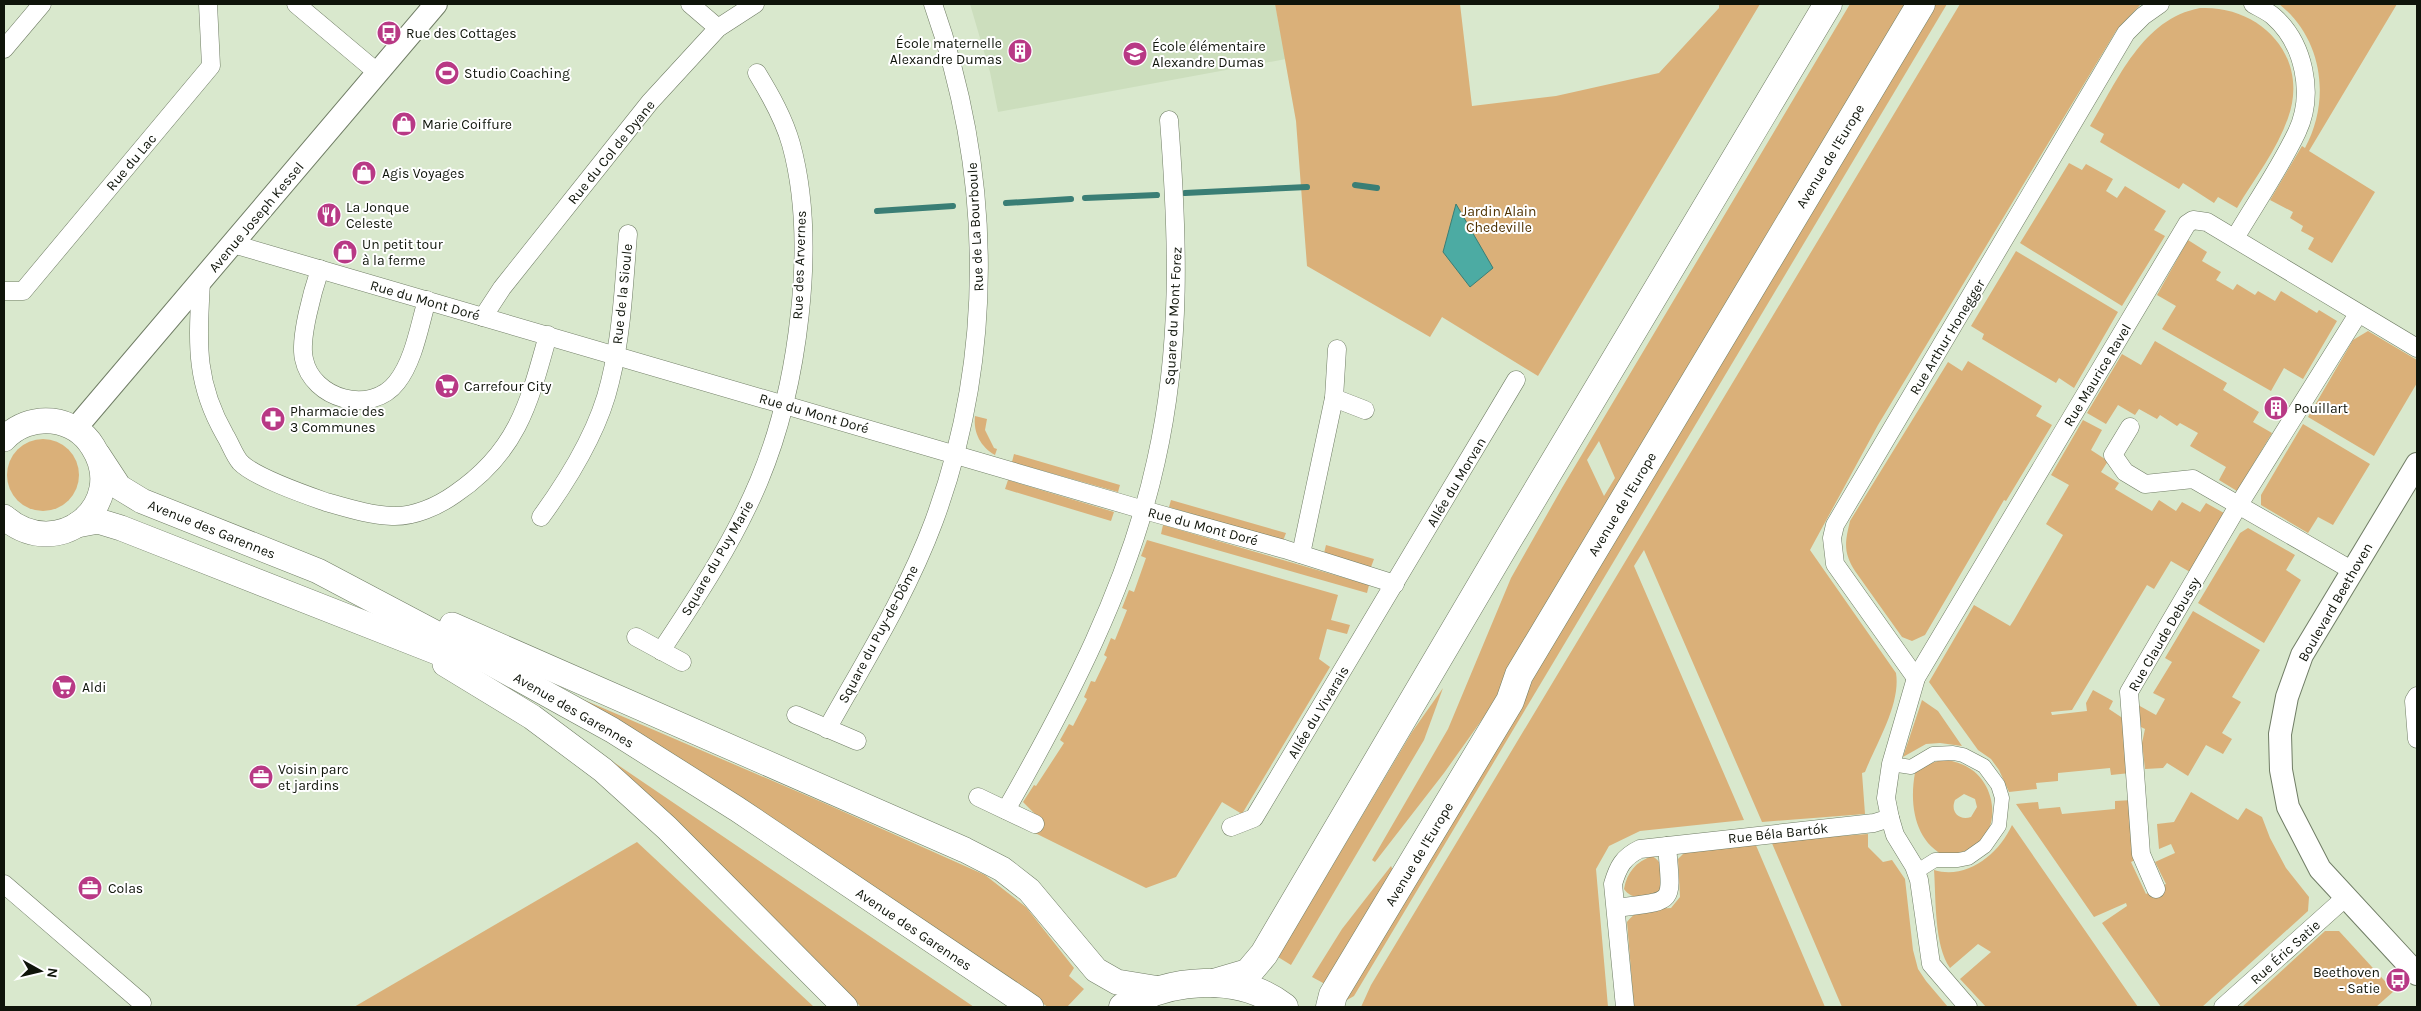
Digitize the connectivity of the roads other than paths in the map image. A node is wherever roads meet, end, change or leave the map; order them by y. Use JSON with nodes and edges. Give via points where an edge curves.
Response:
{"nodes":[{"id":1,"x":42,"y":4,"type":"edge"},
{"id":2,"x":208,"y":4,"type":"edge"},
{"id":3,"x":296,"y":4,"type":"edge"},
{"id":4,"x":436,"y":4,"type":"edge"},
{"id":5,"x":690,"y":4,"type":"edge"},
{"id":6,"x":755,"y":4,"type":"edge"},
{"id":7,"x":933,"y":4,"type":"edge"},
{"id":8,"x":1828,"y":4,"type":"edge"},
{"id":9,"x":1921,"y":4,"type":"edge"},
{"id":10,"x":2160,"y":4,"type":"edge"},
{"id":11,"x":2253,"y":4,"type":"edge"},
{"id":12,"x":718,"y":28,"type":"junction"},
{"id":13,"x":4,"y":49,"type":"edge"},
{"id":14,"x":378,"y":73,"type":"junction"},
{"id":15,"x":757,"y":73,"type":"dead end"},
{"id":16,"x":1169,"y":120,"type":"dead end"},
{"id":17,"x":628,"y":234,"type":"dead end"},
{"id":18,"x":2235,"y":238,"type":"junction"},
{"id":19,"x":232,"y":244,"type":"junction"},
{"id":20,"x":320,"y":269,"type":"junction"},
{"id":21,"x":202,"y":281,"type":"junction"},
{"id":22,"x":4,"y":291,"type":"edge"},
{"id":23,"x":427,"y":300,"type":"junction"},
{"id":24,"x":2358,"y":314,"type":"junction"},
{"id":25,"x":483,"y":317,"type":"junction"},
{"id":26,"x":548,"y":335,"type":"junction"},
{"id":27,"x":2417,"y":348,"type":"edge"},
{"id":28,"x":1337,"y":349,"type":"dead end"},
{"id":29,"x":615,"y":355,"type":"junction"},
{"id":30,"x":1516,"y":380,"type":"dead end"},
{"id":31,"x":1334,"y":398,"type":"junction"},
{"id":32,"x":784,"y":404,"type":"junction"},
{"id":33,"x":1365,"y":410,"type":"dead end"},
{"id":34,"x":15,"y":424,"type":"edge"},
{"id":35,"x":2130,"y":427,"type":"dead end"},
{"id":36,"x":76,"y":429,"type":"junction"},
{"id":37,"x":4,"y":439,"type":"edge"},
{"id":38,"x":955,"y":453,"type":"junction"},
{"id":39,"x":98,"y":455,"type":"junction"},
{"id":40,"x":2417,"y":464,"type":"edge"},
{"id":41,"x":2238,"y":506,"type":"junction"},
{"id":42,"x":1144,"y":510,"type":"junction"},
{"id":43,"x":4,"y":517,"type":"edge"},
{"id":44,"x":541,"y":517,"type":"dead end"},
{"id":45,"x":77,"y":525,"type":"junction"},
{"id":46,"x":1301,"y":554,"type":"junction"},
{"id":47,"x":318,"y":571,"type":"junction"},
{"id":48,"x":2353,"y":571,"type":"junction"},
{"id":49,"x":1395,"y":584,"type":"junction"},
{"id":50,"x":636,"y":637,"type":"dead end"},
{"id":51,"x":420,"y":648,"type":"junction"},
{"id":52,"x":661,"y":651,"type":"junction"},
{"id":53,"x":682,"y":662,"type":"dead end"},
{"id":54,"x":1916,"y":678,"type":"junction"},
{"id":55,"x":2417,"y":696,"type":"edge"},
{"id":56,"x":796,"y":715,"type":"dead end"},
{"id":57,"x":828,"y":729,"type":"junction"},
{"id":58,"x":2417,"y":739,"type":"edge"},
{"id":59,"x":857,"y":741,"type":"dead end"},
{"id":60,"x":1891,"y":764,"type":"junction"},
{"id":61,"x":978,"y":797,"type":"dead end"},
{"id":62,"x":1006,"y":810,"type":"junction"},
{"id":63,"x":1890,"y":818,"type":"junction"},
{"id":64,"x":1035,"y":824,"type":"dead end"},
{"id":65,"x":1231,"y":827,"type":"dead end"},
{"id":66,"x":1667,"y":846,"type":"junction"},
{"id":67,"x":1916,"y":872,"type":"junction"},
{"id":68,"x":4,"y":884,"type":"edge"},
{"id":69,"x":2156,"y":889,"type":"dead end"},
{"id":70,"x":2346,"y":897,"type":"junction"},
{"id":71,"x":1616,"y":908,"type":"junction"},
{"id":72,"x":2417,"y":974,"type":"edge"},
{"id":73,"x":1214,"y":983,"type":"junction"},
{"id":74,"x":1160,"y":989,"type":"junction"},
{"id":75,"x":142,"y":1003,"type":"dead end"},
{"id":76,"x":845,"y":1007,"type":"edge"},
{"id":77,"x":1008,"y":1007,"type":"edge"},
{"id":78,"x":1031,"y":1007,"type":"edge"},
{"id":79,"x":1123,"y":1007,"type":"edge"},
{"id":80,"x":1284,"y":1007,"type":"edge"},
{"id":81,"x":1330,"y":1007,"type":"edge"},
{"id":82,"x":1625,"y":1007,"type":"edge"},
{"id":83,"x":1968,"y":1007,"type":"edge"},
{"id":84,"x":2223,"y":1007,"type":"edge"}],
"edges":[{"from":1,"to":13,"type":"street"},
{"from":2,"to":22,"type":"street","name":"Rue du Lac","via":[[211,66],[23,291]]},
{"from":3,"to":14,"type":"street"},
{"from":4,"to":14,"type":"street","name":"Avenue Joseph Kessel"},
{"from":5,"to":12,"type":"street"},
{"from":6,"to":12,"type":"street","name":"Rue du Col de Dyane"},
{"from":7,"to":38,"type":"street","name":"Rue de La Bourboule","via":[[958,83],[976,188],[978,330],[966,410]]},
{"from":8,"to":73,"type":"main road","via":[[1264,954],[1248,973]]},
{"from":9,"to":81,"type":"main road","name":"Avenue de l'Europe","via":[[1519,675],[1510,701],[1333,995]]},
{"from":10,"to":54,"type":"street","name":"Rue Arthur Honegger","via":[[2126,34],[1835,525],[1832,538],[1835,564]]},
{"from":11,"to":18,"type":"street","via":[[2273,15],[2289,34],[2300,56],[2305,79],[2304,106],[2298,131]]},
{"from":12,"to":25,"type":"street","name":"Rue du Col de Dyane","via":[[650,102],[502,288]]},
{"from":14,"to":19,"type":"street","name":"Avenue Joseph Kessel"},
{"from":15,"to":32,"type":"street","name":"Rue des Arvernes","via":[[776,105],[791,144],[803,225],[798,329]]},
{"from":16,"to":42,"type":"street","name":"Square du Mont Forez","via":[[1177,243],[1174,336],[1165,416]]},
{"from":17,"to":29,"type":"street","name":"Rue de la Sioule"},
{"from":18,"to":24,"type":"street","name":"Rue Maurice Ravel"},
{"from":18,"to":54,"type":"street","name":"Rue Maurice Ravel","via":[[2200,220],[2187,224]]},
{"from":19,"to":20,"type":"street","name":"Rue du Mont Doré"},
{"from":19,"to":21,"type":"street","name":"Avenue Joseph Kessel"},
{"from":20,"to":23,"type":"street","name":"Rue du Mont Doré"},
{"from":20,"to":23,"type":"street","via":[[304,340],[304,359],[312,378],[325,392],[344,399],[366,400],[383,394],[396,384],[406,368]]},
{"from":21,"to":26,"type":"street","via":[[198,341],[200,372],[210,404],[240,462],[313,498],[368,514],[394,516],[423,511],[477,479],[500,455],[518,426],[534,387]]},
{"from":21,"to":36,"type":"street","name":"Avenue Joseph Kessel"},
{"from":23,"to":25,"type":"street","name":"Rue du Mont Doré"},
{"from":24,"to":27,"type":"street","name":"Rue Maurice Ravel"},
{"from":24,"to":41,"type":"street","name":"Rue Claude Debussy"},
{"from":25,"to":26,"type":"street","name":"Rue du Mont Doré"},
{"from":26,"to":29,"type":"street","name":"Rue du Mont Doré"},
{"from":28,"to":31,"type":"street"},
{"from":29,"to":32,"type":"street","name":"Rue du Mont Doré"},
{"from":29,"to":44,"type":"street","name":"Rue de la Sioule","via":[[597,421],[577,462]]},
{"from":30,"to":49,"type":"street","name":"Allée du Morvan"},
{"from":31,"to":33,"type":"street"},
{"from":31,"to":46,"type":"street"},
{"from":32,"to":38,"type":"street","name":"Rue du Mont Doré"},
{"from":32,"to":52,"type":"street","name":"Square du Puy Marie","via":[[773,445],[739,525]]},
{"from":34,"to":36,"type":"main road","via":[[44,420]]},
{"from":34,"to":37,"type":"main road"},
{"from":35,"to":41,"type":"street","via":[[2113,455],[2125,472],[2145,484],[2193,479]]},
{"from":36,"to":39,"type":"main road","name":"Avenue des Garennes","via":[[89,440]]},
{"from":38,"to":42,"type":"street","name":"Rue du Mont Doré"},
{"from":38,"to":57,"type":"street","name":"Square du Puy-de-Dôme","via":[[934,521],[906,587]]},
{"from":39,"to":45,"type":"main road","via":[[103,474],[100,494],[92,512]]},
{"from":39,"to":47,"type":"main road","name":"Avenue des Garennes","via":[[118,487],[142,501]]},
{"from":40,"to":48,"type":"street","name":"Boulevard Beethoven"},
{"from":41,"to":48,"type":"street"},
{"from":41,"to":69,"type":"street","name":"Rue Claude Debussy","via":[[2129,692],[2141,854]]},
{"from":42,"to":46,"type":"street","name":"Rue du Mont Doré"},
{"from":42,"to":62,"type":"street","name":"Square du Mont Forez","via":[[1094,641],[1056,722]]},
{"from":43,"to":45,"type":"main road","via":[[30,533],[46,535]]},
{"from":45,"to":51,"type":"main road","name":"Avenue des Garennes","via":[[98,521],[121,528]]},
{"from":46,"to":49,"type":"street","name":"Rue du Mont Doré"},
{"from":47,"to":74,"type":"main road","via":[[391,598],[965,850],[1002,869],[1029,890],[1096,970],[1117,982]]},
{"from":47,"to":78,"type":"main road","name":"Avenue des Garennes","via":[[612,730],[737,809]]},
{"from":48,"to":70,"type":"street","name":"Boulevard Beethoven","via":[[2302,655],[2286,697],[2280,734],[2281,770],[2288,807],[2320,869]]},
{"from":49,"to":65,"type":"street","name":"Allée du Vivarais","via":[[1254,818]]},
{"from":50,"to":52,"type":"street"},
{"from":51,"to":76,"type":"main road","via":[[532,717],[603,770],[666,828]]},
{"from":51,"to":77,"type":"main road","name":"Avenue des Garennes","via":[[476,668],[607,740],[729,817]]},
{"from":52,"to":53,"type":"street"},
{"from":54,"to":60,"type":"street","name":"Rue Maurice Ravel"},
{"from":55,"to":58,"type":"street","via":[[2414,701]]},
{"from":56,"to":57,"type":"street"},
{"from":57,"to":59,"type":"street"},
{"from":60,"to":63,"type":"street","name":"Rue Maurice Ravel","via":[[1886,798]]},
{"from":60,"to":67,"type":"street","via":[[1911,767],[1933,754],[1963,754],[1984,766],[1998,785],[2002,798],[1999,826],[1985,846],[1968,858],[1935,860]]},
{"from":61,"to":62,"type":"street"},
{"from":62,"to":64,"type":"street"},
{"from":63,"to":66,"type":"street","name":"Rue Béla Bartók","via":[[1874,823]]},
{"from":63,"to":67,"type":"street","name":"Rue Maurice Ravel"},
{"from":66,"to":71,"type":"street","name":"Rue Béla Bartók","via":[[1640,849],[1628,855],[1618,867],[1613,884]]},
{"from":66,"to":71,"type":"street","via":[[1670,889],[1667,897],[1660,902]]},
{"from":67,"to":83,"type":"street","name":"Rue Maurice Ravel","via":[[1931,964]]},
{"from":68,"to":75,"type":"street"},
{"from":70,"to":72,"type":"street","name":"Boulevard Beethoven"},
{"from":70,"to":84,"type":"street","name":"Rue Éric Satie"},
{"from":71,"to":82,"type":"street","name":"Rue Béla Bartók"},
{"from":73,"to":74,"type":"main road"},
{"from":73,"to":80,"type":"main road","via":[[1248,989]]},
{"from":74,"to":79,"type":"main road"}]}
